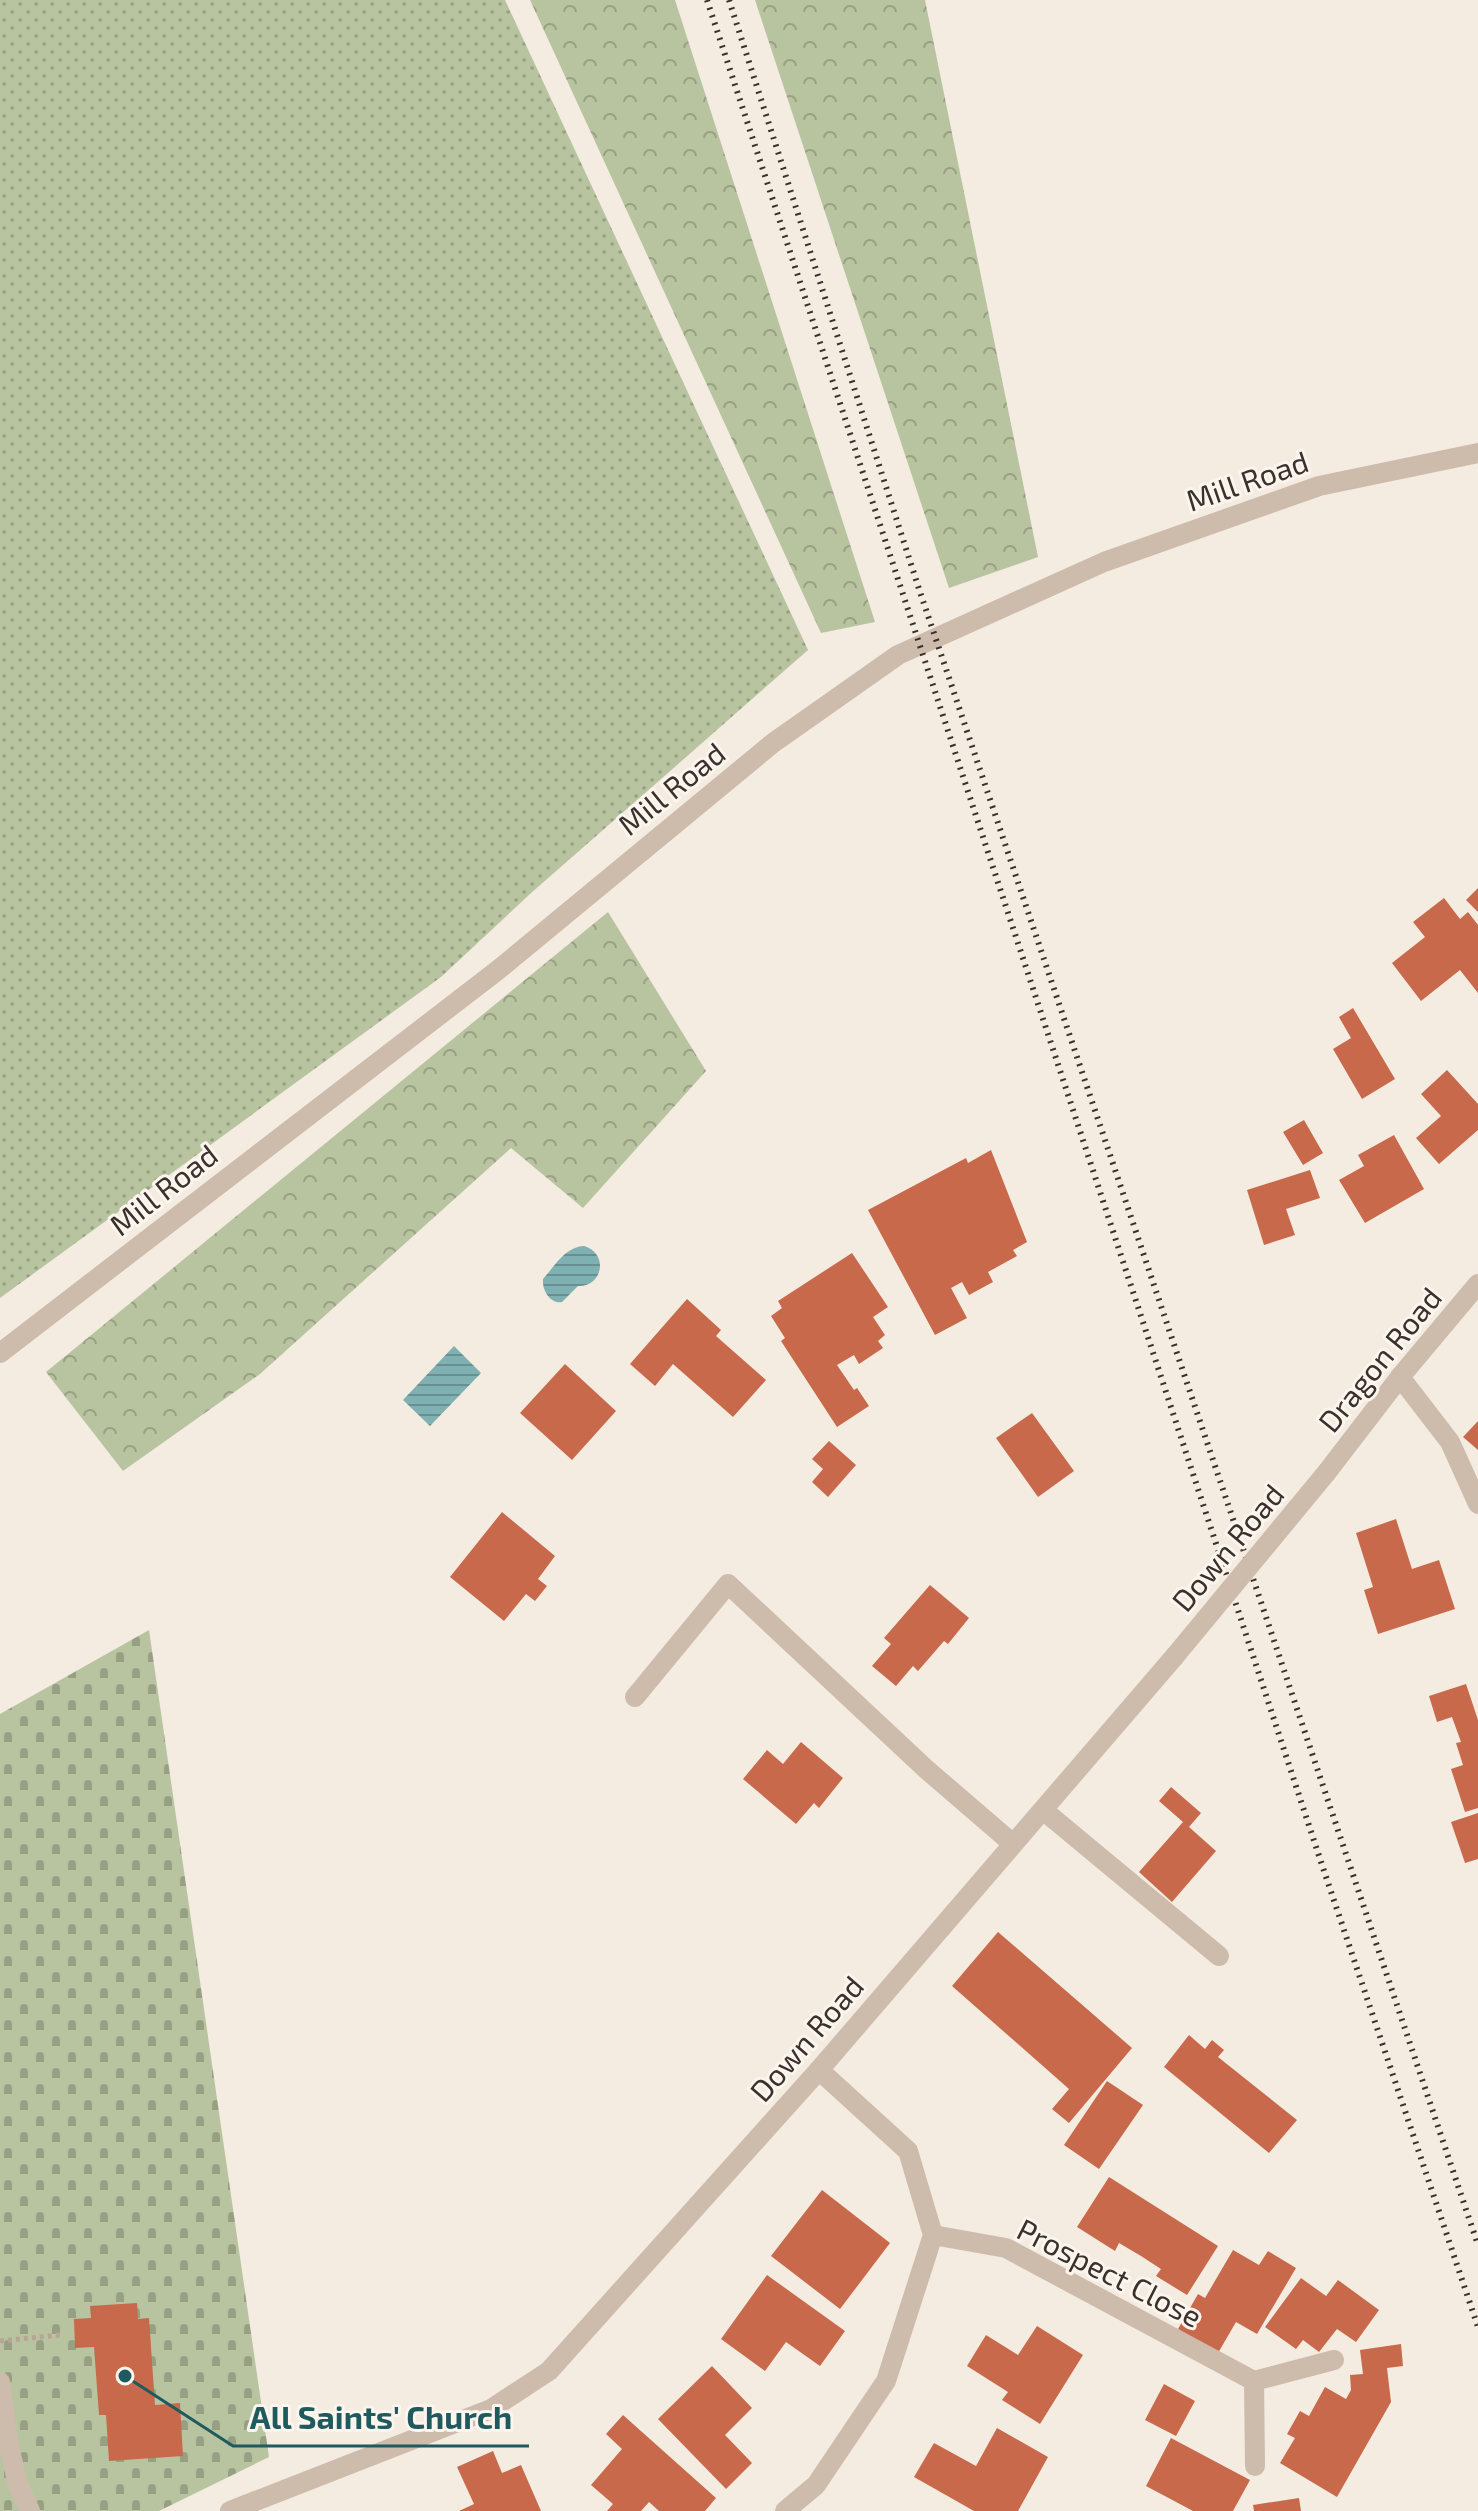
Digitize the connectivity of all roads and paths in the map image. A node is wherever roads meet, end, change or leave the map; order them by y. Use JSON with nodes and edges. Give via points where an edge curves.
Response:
{"nodes":[{"id":1,"x":1478,"y":453,"type":"edge"},
{"id":2,"x":1478,"y":1284,"type":"edge"},
{"id":3,"x":0,"y":1353,"type":"edge"},
{"id":4,"x":1400,"y":1377,"type":"junction"},
{"id":5,"x":1327,"y":1472,"type":"joint"},
{"id":6,"x":1478,"y":1504,"type":"edge"},
{"id":7,"x":635,"y":1697,"type":"dead end"},
{"id":8,"x":1043,"y":1810,"type":"junction"},
{"id":9,"x":1013,"y":1844,"type":"junction"},
{"id":10,"x":1219,"y":1956,"type":"dead end"},
{"id":11,"x":819,"y":2070,"type":"junction"},
{"id":12,"x":933,"y":2235,"type":"junction"},
{"id":13,"x":60,"y":2335,"type":"dead end"},
{"id":14,"x":0,"y":2341,"type":"edge"},
{"id":15,"x":1334,"y":2360,"type":"dead end"},
{"id":16,"x":1254,"y":2381,"type":"junction"},
{"id":17,"x":0,"y":2382,"type":"edge"},
{"id":18,"x":1255,"y":2466,"type":"dead end"},
{"id":19,"x":30,"y":2511,"type":"edge"},
{"id":20,"x":230,"y":2511,"type":"edge"},
{"id":21,"x":785,"y":2511,"type":"edge"}],
"edges":[{"from":1,"to":3,"type":"street","name":"Mill Road","via":[[1304,491],[1104,562],[898,655],[773,743],[498,970]]},
{"from":2,"to":4,"type":"street","name":"Dragon Road"},
{"from":4,"to":5,"type":"street","name":"Dragon Road"},
{"from":4,"to":6,"type":"street","via":[[1450,1442]]},
{"from":5,"to":8,"type":"street","name":"Down Road","bridge":true},
{"from":7,"to":9,"type":"street","via":[[728,1584]]},
{"from":8,"to":9,"type":"street","name":"Down Road"},
{"from":8,"to":10,"type":"street"},
{"from":9,"to":11,"type":"street","name":"Down Road"},
{"from":11,"to":12,"type":"street","via":[[908,2151]]},
{"from":11,"to":20,"type":"street","name":"Down Road","via":[[549,2371],[491,2409]]},
{"from":12,"to":16,"type":"street","name":"Prospect Close","via":[[1006,2248]]},
{"from":12,"to":21,"type":"street","via":[[886,2381],[816,2485]]},
{"from":13,"to":14,"type":"path"},
{"from":15,"to":16,"type":"street"},
{"from":16,"to":18,"type":"street"},
{"from":17,"to":19,"type":"street","via":[[15,2472]]}]}
